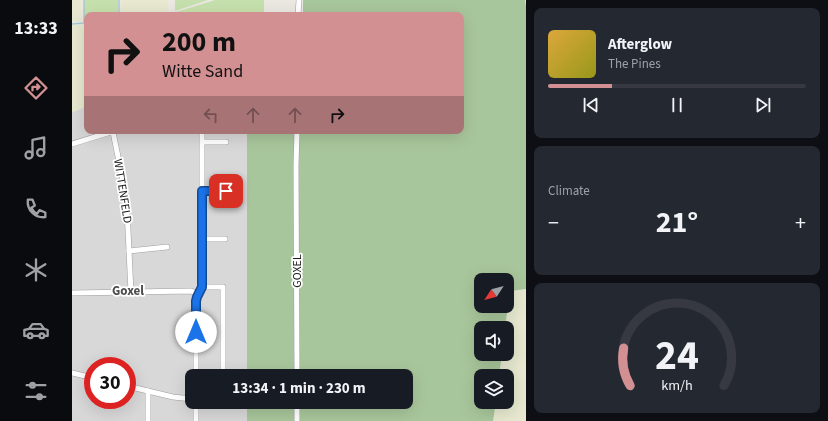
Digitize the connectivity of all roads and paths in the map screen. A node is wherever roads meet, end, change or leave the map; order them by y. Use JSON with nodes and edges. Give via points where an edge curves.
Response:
{"nodes":[{"id":1,"x":298,"y":0,"type":"edge"},
{"id":2,"x":298,"y":12,"type":"edge"},
{"id":3,"x":104,"y":134,"type":"edge"},
{"id":4,"x":114,"y":134,"type":"edge"},
{"id":5,"x":202,"y":134,"type":"edge"},
{"id":6,"x":297,"y":134,"type":"edge"},
{"id":7,"x":203,"y":142,"type":"junction"},
{"id":8,"x":226,"y":142,"type":"dead end"},
{"id":9,"x":72,"y":144,"type":"edge"},
{"id":10,"x":202,"y":191,"type":"junction"},
{"id":11,"x":226,"y":191,"type":"dead end"},
{"id":12,"x":225,"y":238,"type":"dead end"},
{"id":13,"x":202,"y":239,"type":"junction"},
{"id":14,"x":167,"y":247,"type":"dead end"},
{"id":15,"x":129,"y":251,"type":"junction"},
{"id":16,"x":202,"y":287,"type":"junction"},
{"id":17,"x":131,"y":292,"type":"junction"},
{"id":18,"x":72,"y":293,"type":"edge"},
{"id":19,"x":198,"y":294,"type":"junction"},
{"id":20,"x":196,"y":369,"type":"edge"},
{"id":21,"x":223,"y":369,"type":"edge"},
{"id":22,"x":297,"y":369,"type":"edge"},
{"id":23,"x":72,"y":374,"type":"edge"},
{"id":24,"x":84,"y":376,"type":"edge"},
{"id":25,"x":136,"y":388,"type":"edge"},
{"id":26,"x":148,"y":391,"type":"junction"},
{"id":27,"x":185,"y":398,"type":"edge"},
{"id":28,"x":196,"y":409,"type":"edge"},
{"id":29,"x":297,"y":409,"type":"edge"},
{"id":30,"x":148,"y":421,"type":"edge"},
{"id":31,"x":196,"y":421,"type":"edge"},
{"id":32,"x":297,"y":421,"type":"edge"}],
"edges":[{"from":1,"to":2,"type":"street"},
{"from":3,"to":9,"type":"street"},
{"from":4,"to":15,"type":"street","name":"WITTENFELD","via":[[125,191]]},
{"from":5,"to":7,"type":"street"},
{"from":6,"to":22,"type":"street","name":"GOXEL"},
{"from":7,"to":8,"type":"street"},
{"from":7,"to":10,"type":"street"},
{"from":10,"to":11,"type":"street"},
{"from":10,"to":13,"type":"street"},
{"from":12,"to":13,"type":"street"},
{"from":13,"to":16,"type":"street"},
{"from":14,"to":15,"type":"street"},
{"from":15,"to":17,"type":"street","name":"WITTENFELD"},
{"from":16,"to":19,"type":"street"},
{"from":16,"to":21,"type":"street","via":[[223,287]]},
{"from":17,"to":18,"type":"street"},
{"from":17,"to":19,"type":"street","via":[[191,291]]},
{"from":19,"to":20,"type":"street"},
{"from":23,"to":24,"type":"street"},
{"from":25,"to":26,"type":"street"},
{"from":26,"to":27,"type":"street"},
{"from":26,"to":30,"type":"street"},
{"from":28,"to":31,"type":"street"},
{"from":29,"to":32,"type":"street"}]}
